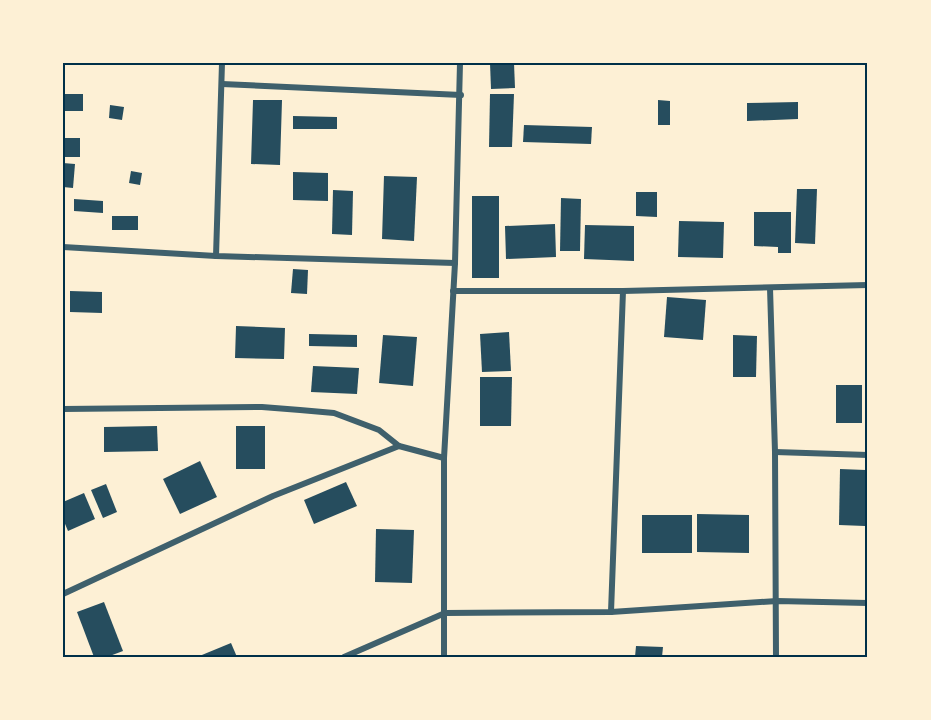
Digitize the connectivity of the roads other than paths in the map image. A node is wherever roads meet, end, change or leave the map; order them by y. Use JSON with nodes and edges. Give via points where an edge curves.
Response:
{"nodes":[{"id":1,"x":222,"y":63,"type":"edge"},
{"id":2,"x":460,"y":63,"type":"edge"},
{"id":3,"x":222,"y":84,"type":"junction"},
{"id":4,"x":461,"y":95,"type":"junction"},
{"id":5,"x":63,"y":247,"type":"edge"},
{"id":6,"x":216,"y":256,"type":"junction"},
{"id":7,"x":455,"y":263,"type":"junction"},
{"id":8,"x":868,"y":285,"type":"edge"},
{"id":9,"x":770,"y":288,"type":"junction"},
{"id":10,"x":453,"y":291,"type":"junction"},
{"id":11,"x":623,"y":291,"type":"junction"},
{"id":12,"x":63,"y":409,"type":"edge"},
{"id":13,"x":399,"y":446,"type":"junction"},
{"id":14,"x":775,"y":452,"type":"junction"},
{"id":15,"x":868,"y":455,"type":"edge"},
{"id":16,"x":444,"y":458,"type":"junction"},
{"id":17,"x":63,"y":594,"type":"edge"},
{"id":18,"x":777,"y":601,"type":"junction"},
{"id":19,"x":868,"y":603,"type":"edge"},
{"id":20,"x":611,"y":612,"type":"junction"},
{"id":21,"x":445,"y":613,"type":"junction"},
{"id":22,"x":344,"y":657,"type":"edge"},
{"id":23,"x":444,"y":657,"type":"edge"},
{"id":24,"x":776,"y":657,"type":"edge"}],
"edges":[{"from":1,"to":3,"type":"street"},
{"from":2,"to":4,"type":"street"},
{"from":3,"to":4,"type":"street"},
{"from":3,"to":6,"type":"street"},
{"from":4,"to":7,"type":"street"},
{"from":5,"to":6,"type":"street"},
{"from":6,"to":7,"type":"street"},
{"from":7,"to":10,"type":"street"},
{"from":8,"to":9,"type":"street"},
{"from":9,"to":11,"type":"street"},
{"from":9,"to":14,"type":"street"},
{"from":10,"to":11,"type":"street"},
{"from":10,"to":16,"type":"street"},
{"from":11,"to":20,"type":"street"},
{"from":12,"to":13,"type":"street","via":[[300,410],[334,414],[379,430]]},
{"from":13,"to":16,"type":"street"},
{"from":13,"to":17,"type":"street","via":[[273,496]]},
{"from":14,"to":15,"type":"street"},
{"from":14,"to":18,"type":"street"},
{"from":16,"to":21,"type":"street"},
{"from":18,"to":19,"type":"street"},
{"from":18,"to":20,"type":"street"},
{"from":18,"to":24,"type":"street"},
{"from":20,"to":21,"type":"street"},
{"from":21,"to":22,"type":"street"},
{"from":21,"to":23,"type":"street"}]}
